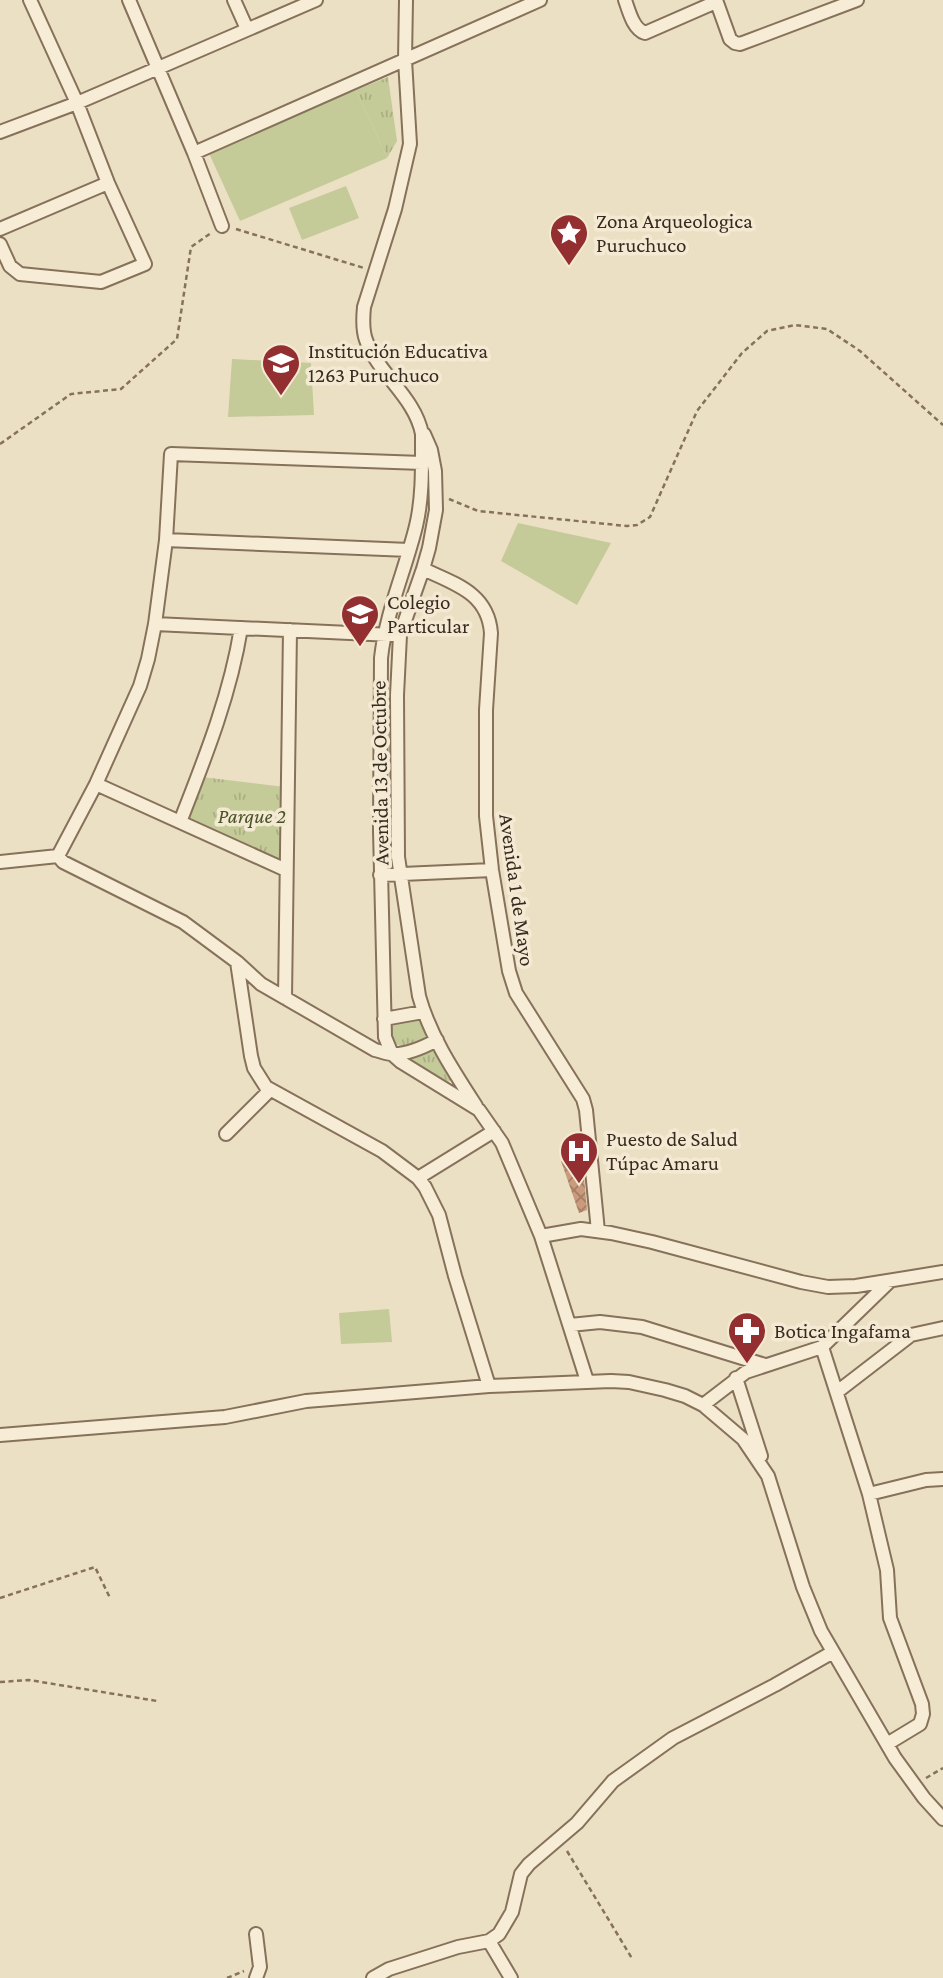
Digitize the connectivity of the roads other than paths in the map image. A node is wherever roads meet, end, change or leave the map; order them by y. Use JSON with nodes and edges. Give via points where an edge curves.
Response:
{"nodes":[{"id":1,"x":30,"y":0,"type":"edge"},
{"id":2,"x":129,"y":0,"type":"edge"},
{"id":3,"x":234,"y":0,"type":"edge"},
{"id":4,"x":316,"y":0,"type":"edge"},
{"id":5,"x":406,"y":0,"type":"edge"},
{"id":6,"x":540,"y":0,"type":"edge"},
{"id":7,"x":625,"y":0,"type":"edge"},
{"id":8,"x":857,"y":0,"type":"edge"},
{"id":9,"x":716,"y":1,"type":"edge"},
{"id":10,"x":247,"y":29,"type":"junction"},
{"id":11,"x":405,"y":60,"type":"junction"},
{"id":12,"x":158,"y":68,"type":"junction"},
{"id":13,"x":77,"y":103,"type":"junction"},
{"id":14,"x":0,"y":132,"type":"edge"},
{"id":15,"x":194,"y":153,"type":"junction"},
{"id":16,"x":108,"y":183,"type":"junction"},
{"id":17,"x":222,"y":226,"type":"road end"},
{"id":18,"x":0,"y":229,"type":"edge"},
{"id":19,"x":0,"y":244,"type":"edge"},
{"id":20,"x":421,"y":427,"type":"junction"},
{"id":21,"x":422,"y":463,"type":"junction"},
{"id":22,"x":166,"y":540,"type":"junction"},
{"id":23,"x":409,"y":550,"type":"junction"},
{"id":24,"x":424,"y":569,"type":"junction"},
{"id":25,"x":155,"y":624,"type":"junction"},
{"id":26,"x":241,"y":628,"type":"junction"},
{"id":27,"x":290,"y":630,"type":"junction"},
{"id":28,"x":384,"y":634,"type":"junction"},
{"id":29,"x":400,"y":635,"type":"junction"},
{"id":30,"x":96,"y":784,"type":"junction"},
{"id":31,"x":180,"y":822,"type":"junction"},
{"id":32,"x":58,"y":856,"type":"junction"},
{"id":33,"x":0,"y":862,"type":"edge"},
{"id":34,"x":286,"y":870,"type":"junction"},
{"id":35,"x":492,"y":870,"type":"junction"},
{"id":36,"x":380,"y":875,"type":"junction"},
{"id":37,"x":400,"y":875,"type":"junction"},
{"id":38,"x":236,"y":962,"type":"junction"},
{"id":39,"x":285,"y":998,"type":"junction"},
{"id":40,"x":424,"y":1012,"type":"junction"},
{"id":41,"x":384,"y":1018,"type":"junction"},
{"id":42,"x":437,"y":1040,"type":"junction"},
{"id":43,"x":392,"y":1054,"type":"junction"},
{"id":44,"x":270,"y":1090,"type":"junction"},
{"id":45,"x":479,"y":1110,"type":"junction"},
{"id":46,"x":494,"y":1131,"type":"junction"},
{"id":47,"x":226,"y":1134,"type":"dead end"},
{"id":48,"x":418,"y":1178,"type":"junction"},
{"id":49,"x":598,"y":1231,"type":"junction"},
{"id":50,"x":541,"y":1236,"type":"junction"},
{"id":51,"x":943,"y":1272,"type":"edge"},
{"id":52,"x":890,"y":1281,"type":"junction"},
{"id":53,"x":570,"y":1325,"type":"junction"},
{"id":54,"x":943,"y":1328,"type":"edge"},
{"id":55,"x":822,"y":1347,"type":"junction"},
{"id":56,"x":765,"y":1365,"type":"junction"},
{"id":57,"x":736,"y":1378,"type":"junction"},
{"id":58,"x":587,"y":1381,"type":"junction"},
{"id":59,"x":489,"y":1386,"type":"junction"},
{"id":60,"x":837,"y":1392,"type":"junction"},
{"id":61,"x":703,"y":1405,"type":"junction"},
{"id":62,"x":0,"y":1435,"type":"edge"},
{"id":63,"x":768,"y":1476,"type":"junction"},
{"id":64,"x":943,"y":1479,"type":"edge"},
{"id":65,"x":869,"y":1494,"type":"junction"},
{"id":66,"x":833,"y":1652,"type":"junction"},
{"id":67,"x":887,"y":1744,"type":"junction"},
{"id":68,"x":943,"y":1819,"type":"edge"},
{"id":69,"x":257,"y":1934,"type":"dead end"},
{"id":70,"x":489,"y":1941,"type":"junction"},
{"id":71,"x":256,"y":1978,"type":"edge"},
{"id":72,"x":373,"y":1978,"type":"edge"},
{"id":73,"x":511,"y":1978,"type":"edge"}],
"edges":[{"from":1,"to":13,"type":"street"},
{"from":2,"to":12,"type":"street"},
{"from":3,"to":10,"type":"street"},
{"from":4,"to":10,"type":"street"},
{"from":5,"to":11,"type":"street","name":"Avenida 13 de Octubre"},
{"from":6,"to":11,"type":"street"},
{"from":7,"to":9,"type":"street","via":[[636,27],[645,33]]},
{"from":8,"to":9,"type":"street","via":[[740,44],[730,39]]},
{"from":10,"to":12,"type":"street"},
{"from":11,"to":15,"type":"street"},
{"from":11,"to":20,"type":"street","name":"Avenida 13 de Octubre","via":[[410,144],[363,321],[373,354]]},
{"from":12,"to":13,"type":"street"},
{"from":12,"to":15,"type":"street"},
{"from":13,"to":14,"type":"street"},
{"from":13,"to":16,"type":"street"},
{"from":15,"to":17,"type":"street"},
{"from":16,"to":18,"type":"street"},
{"from":16,"to":19,"type":"street","via":[[144,266],[101,282],[20,274],[10,266]]},
{"from":20,"to":21,"type":"street"},
{"from":20,"to":24,"type":"street","name":"Avenida 13 de Octubre","via":[[431,450],[436,494]]},
{"from":21,"to":22,"type":"street","via":[[171,454]]},
{"from":21,"to":23,"type":"street","via":[[419,512]]},
{"from":22,"to":23,"type":"street"},
{"from":22,"to":25,"type":"street"},
{"from":23,"to":28,"type":"street"},
{"from":24,"to":29,"type":"street","name":"Avenida 13 de Octubre"},
{"from":24,"to":35,"type":"street","name":"Avenida 1 de Mayo","via":[[478,600],[490,621],[485,786]]},
{"from":25,"to":26,"type":"street"},
{"from":25,"to":30,"type":"street","via":[[140,686]]},
{"from":26,"to":27,"type":"street"},
{"from":26,"to":31,"type":"street","via":[[217,727]]},
{"from":27,"to":28,"type":"street"},
{"from":27,"to":34,"type":"street"},
{"from":28,"to":29,"type":"street"},
{"from":28,"to":36,"type":"street"},
{"from":29,"to":37,"type":"street","name":"Avenida 13 de Octubre"},
{"from":30,"to":31,"type":"street"},
{"from":30,"to":32,"type":"street"},
{"from":31,"to":34,"type":"street"},
{"from":32,"to":33,"type":"street"},
{"from":32,"to":38,"type":"street","via":[[183,922]]},
{"from":34,"to":39,"type":"street"},
{"from":35,"to":37,"type":"street"},
{"from":35,"to":49,"type":"street","name":"Avenida 1 de Mayo","via":[[516,993],[583,1099]]},
{"from":36,"to":37,"type":"street"},
{"from":36,"to":41,"type":"street"},
{"from":37,"to":40,"type":"street","name":"Avenida 13 de Octubre"},
{"from":38,"to":39,"type":"street"},
{"from":38,"to":44,"type":"street","via":[[251,1056],[259,1079]]},
{"from":39,"to":43,"type":"street","via":[[374,1050]]},
{"from":40,"to":41,"type":"street"},
{"from":40,"to":42,"type":"street","name":"Avenida 13 de Octubre"},
{"from":41,"to":43,"type":"street","via":[[384,1037]]},
{"from":42,"to":43,"type":"street"},
{"from":42,"to":45,"type":"street","name":"Avenida 13 de Octubre"},
{"from":43,"to":45,"type":"street"},
{"from":44,"to":47,"type":"street"},
{"from":44,"to":48,"type":"street","via":[[382,1151]]},
{"from":45,"to":46,"type":"street","name":"Avenida 13 de Octubre"},
{"from":46,"to":48,"type":"street"},
{"from":46,"to":50,"type":"street","name":"Avenida 13 de Octubre"},
{"from":48,"to":59,"type":"street","via":[[439,1215]]},
{"from":49,"to":50,"type":"street"},
{"from":49,"to":52,"type":"street","via":[[816,1285]]},
{"from":50,"to":53,"type":"street","name":"Avenida 13 de Octubre"},
{"from":51,"to":52,"type":"street"},
{"from":52,"to":55,"type":"street"},
{"from":53,"to":56,"type":"street","via":[[600,1322],[642,1327]]},
{"from":53,"to":58,"type":"street","name":"Avenida 13 de Octubre"},
{"from":54,"to":60,"type":"street","via":[[911,1335]]},
{"from":55,"to":56,"type":"street"},
{"from":55,"to":60,"type":"street"},
{"from":56,"to":57,"type":"street"},
{"from":57,"to":61,"type":"street"},
{"from":57,"to":63,"type":"street"},
{"from":58,"to":59,"type":"street"},
{"from":58,"to":61,"type":"street","via":[[646,1385]]},
{"from":59,"to":62,"type":"street","via":[[306,1401],[225,1417]]},
{"from":60,"to":65,"type":"street"},
{"from":61,"to":63,"type":"street","via":[[743,1439]]},
{"from":63,"to":66,"type":"street","via":[[803,1587]]},
{"from":64,"to":65,"type":"street"},
{"from":65,"to":67,"type":"street","via":[[887,1570],[890,1618],[923,1714],[920,1724]]},
{"from":66,"to":67,"type":"street"},
{"from":66,"to":70,"type":"street","via":[[673,1738],[613,1782],[577,1823],[521,1874],[512,1912]]},
{"from":67,"to":68,"type":"street"},
{"from":69,"to":71,"type":"street","via":[[260,1967]]},
{"from":70,"to":72,"type":"street","via":[[389,1969]]},
{"from":70,"to":73,"type":"street"}]}
